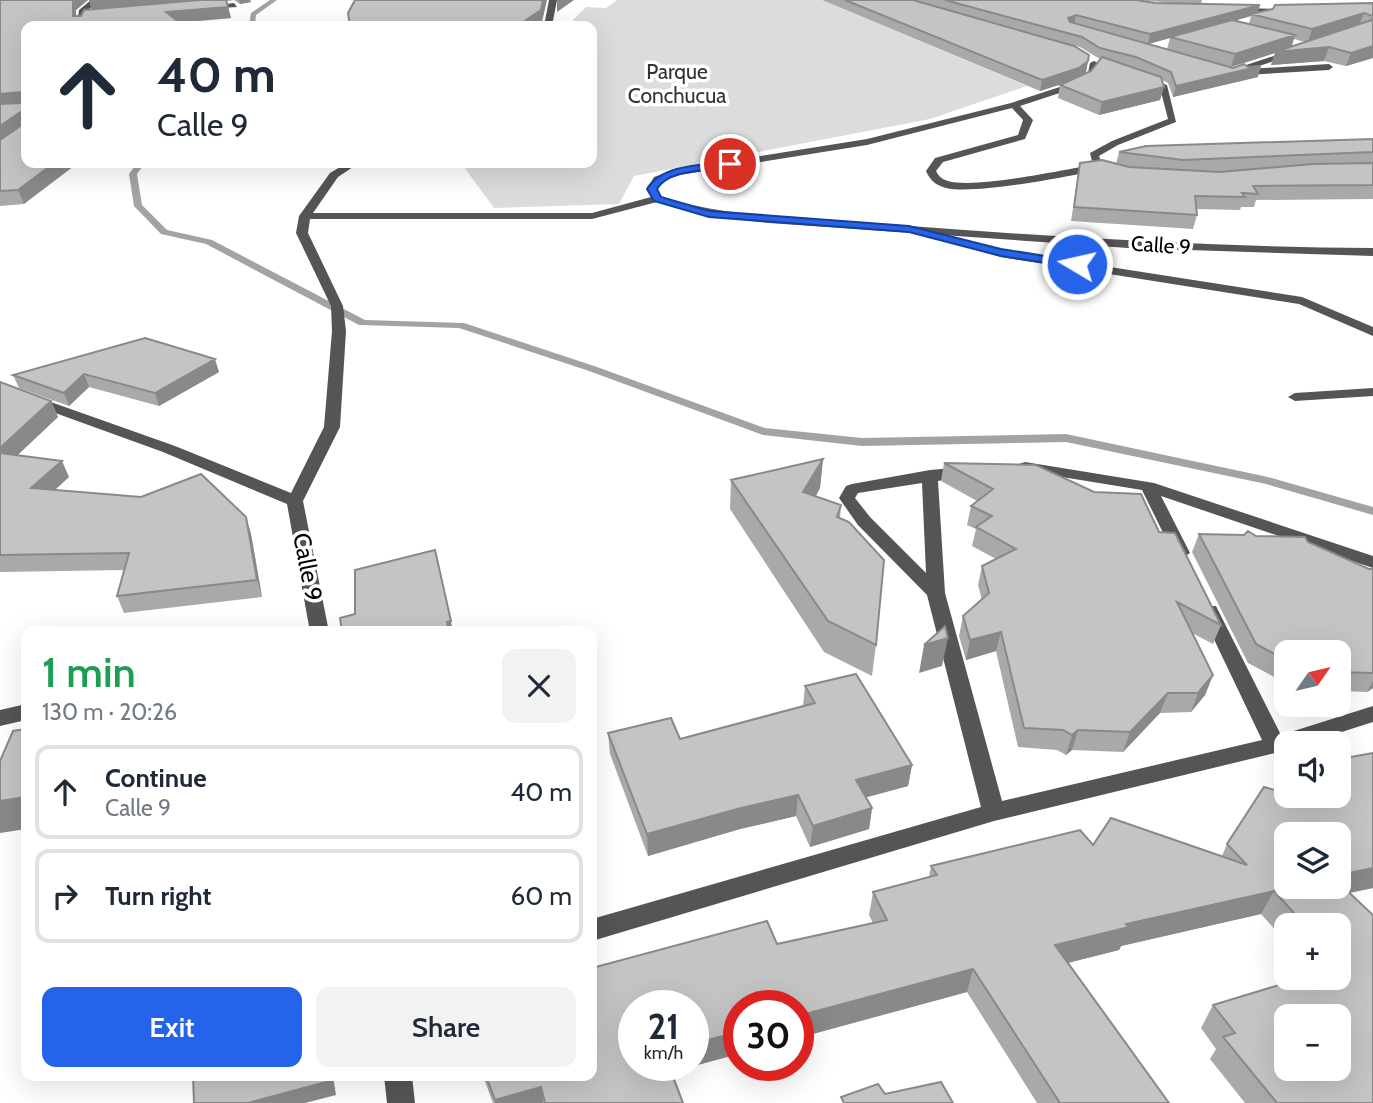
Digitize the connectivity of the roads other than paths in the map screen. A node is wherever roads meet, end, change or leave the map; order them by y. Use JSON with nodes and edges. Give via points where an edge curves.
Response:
{"nodes":[{"id":1,"x":96,"y":0,"type":"edge"},
{"id":2,"x":553,"y":0,"type":"edge"},
{"id":3,"x":234,"y":5,"type":"dead end"},
{"id":4,"x":192,"y":8,"type":"edge"},
{"id":5,"x":1222,"y":10,"type":"edge"},
{"id":6,"x":1292,"y":11,"type":"junction"},
{"id":7,"x":1304,"y":11,"type":"edge"},
{"id":8,"x":96,"y":16,"type":"edge"},
{"id":9,"x":82,"y":17,"type":"junction"},
{"id":10,"x":82,"y":21,"type":"edge"},
{"id":11,"x":549,"y":21,"type":"edge"},
{"id":12,"x":1252,"y":21,"type":"edge"},
{"id":13,"x":1285,"y":41,"type":"edge"},
{"id":14,"x":1284,"y":54,"type":"junction"},
{"id":15,"x":1106,"y":63,"type":"edge"},
{"id":16,"x":1218,"y":70,"type":"edge"},
{"id":17,"x":1130,"y":72,"type":"edge"},
{"id":18,"x":1231,"y":72,"type":"junction"},
{"id":19,"x":1014,"y":105,"type":"junction"},
{"id":20,"x":1099,"y":167,"type":"junction"},
{"id":21,"x":346,"y":168,"type":"edge"},
{"id":22,"x":1113,"y":171,"type":"edge"},
{"id":23,"x":657,"y":199,"type":"junction"},
{"id":24,"x":305,"y":216,"type":"junction"},
{"id":25,"x":909,"y":229,"type":"junction"},
{"id":26,"x":1373,"y":252,"type":"edge"},
{"id":27,"x":1373,"y":332,"type":"edge"},
{"id":28,"x":0,"y":388,"type":"edge"},
{"id":29,"x":1373,"y":392,"type":"edge"},
{"id":30,"x":1295,"y":397,"type":"dead end"},
{"id":31,"x":1013,"y":468,"type":"edge"},
{"id":32,"x":985,"y":470,"type":"edge"},
{"id":33,"x":930,"y":475,"type":"junction"},
{"id":34,"x":1148,"y":486,"type":"junction"},
{"id":35,"x":295,"y":501,"type":"junction"},
{"id":36,"x":1373,"y":562,"type":"edge"},
{"id":37,"x":1191,"y":573,"type":"edge"},
{"id":38,"x":936,"y":593,"type":"junction"},
{"id":39,"x":1203,"y":597,"type":"edge"},
{"id":40,"x":319,"y":626,"type":"edge"},
{"id":41,"x":21,"y":713,"type":"edge"},
{"id":42,"x":1373,"y":714,"type":"edge"},
{"id":43,"x":0,"y":718,"type":"edge"},
{"id":44,"x":1319,"y":731,"type":"edge"},
{"id":45,"x":1274,"y":743,"type":"edge"},
{"id":46,"x":1274,"y":745,"type":"edge"},
{"id":47,"x":994,"y":812,"type":"junction"},
{"id":48,"x":597,"y":929,"type":"edge"},
{"id":49,"x":399,"y":1081,"type":"edge"},
{"id":50,"x":401,"y":1103,"type":"edge"}],
"edges":[{"from":1,"to":9,"type":"street","via":[[83,10]]},
{"from":2,"to":11,"type":"street"},
{"from":3,"to":4,"type":"street"},
{"from":5,"to":6,"type":"street"},
{"from":6,"to":7,"type":"street"},
{"from":6,"to":12,"type":"street"},
{"from":8,"to":9,"type":"street"},
{"from":9,"to":10,"type":"street"},
{"from":13,"to":14,"type":"street","via":[[1309,47]]},
{"from":14,"to":18,"type":"street"},
{"from":14,"to":18,"type":"street","via":[[1329,67]]},
{"from":15,"to":19,"type":"street","via":[[1089,60],[1092,74],[1082,83]]},
{"from":16,"to":18,"type":"street"},
{"from":17,"to":20,"type":"street","via":[[1164,88],[1173,120],[1094,155]]},
{"from":19,"to":20,"type":"street","via":[[1028,120],[1022,137],[939,160],[931,171],[935,179],[947,185],[992,184]]},
{"from":19,"to":23,"type":"street","via":[[867,142],[678,172],[658,179],[652,189]]},
{"from":20,"to":22,"type":"street"},
{"from":21,"to":24,"type":"street","via":[[334,175]]},
{"from":23,"to":24,"type":"street","via":[[592,216]]},
{"from":23,"to":25,"type":"street","name":"Calle 9","via":[[709,214]]},
{"from":24,"to":35,"type":"street","via":[[303,233],[337,306],[340,331],[332,427]]},
{"from":25,"to":26,"type":"street","name":"Calle 9","via":[[1270,252]]},
{"from":25,"to":27,"type":"street","via":[[1001,253],[1302,301]]},
{"from":28,"to":35,"type":"street"},
{"from":29,"to":30,"type":"street"},
{"from":31,"to":34,"type":"street"},
{"from":32,"to":33,"type":"street"},
{"from":33,"to":38,"type":"street"},
{"from":33,"to":38,"type":"street","via":[[852,489],[847,498]]},
{"from":34,"to":36,"type":"street"},
{"from":34,"to":37,"type":"street"},
{"from":35,"to":40,"type":"street","name":"Calle 9"},
{"from":38,"to":47,"type":"street"},
{"from":39,"to":45,"type":"street"},
{"from":41,"to":43,"type":"street"},
{"from":42,"to":44,"type":"street"},
{"from":46,"to":47,"type":"street"},
{"from":47,"to":48,"type":"street"},
{"from":49,"to":50,"type":"street"}]}
